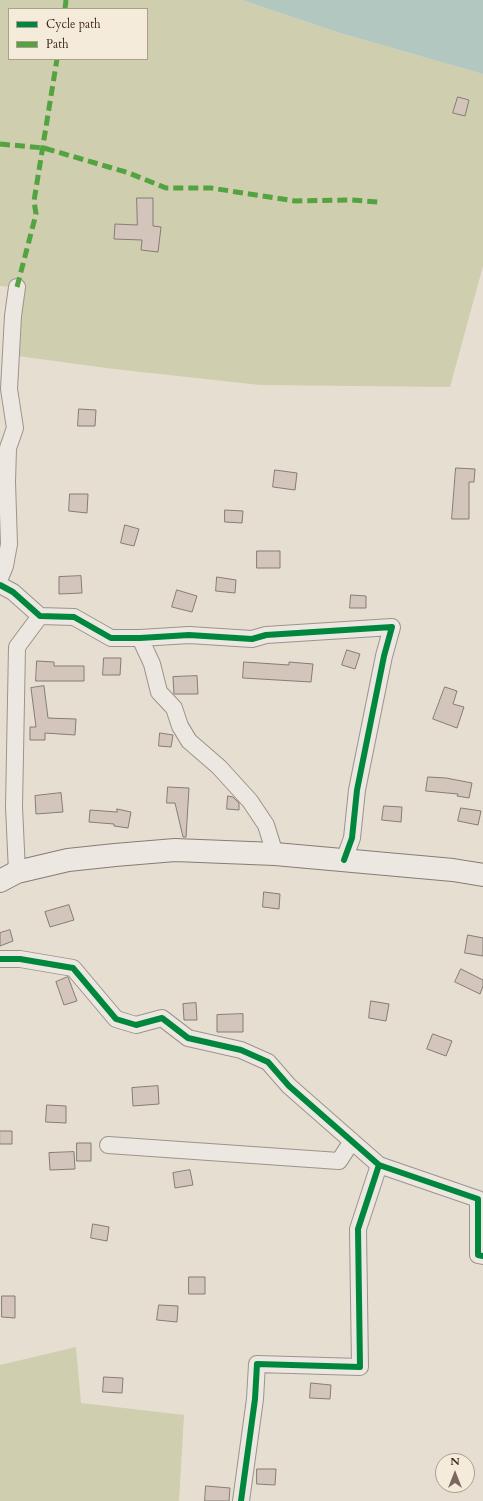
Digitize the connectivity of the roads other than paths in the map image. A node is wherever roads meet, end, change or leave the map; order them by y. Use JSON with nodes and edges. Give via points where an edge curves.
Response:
{"nodes":[{"id":1,"x":17,"y":287,"type":"dead end"},
{"id":2,"x":0,"y":578,"type":"edge"},
{"id":3,"x":0,"y":586,"type":"edge"},
{"id":4,"x":40,"y":616,"type":"junction"},
{"id":5,"x":140,"y":638,"type":"junction"},
{"id":6,"x":275,"y":854,"type":"junction"},
{"id":7,"x":344,"y":860,"type":"junction"},
{"id":8,"x":483,"y":875,"type":"edge"},
{"id":9,"x":9,"y":876,"type":"edge"},
{"id":10,"x":0,"y":959,"type":"edge"},
{"id":11,"x":352,"y":1141,"type":"junction"},
{"id":12,"x":108,"y":1145,"type":"dead end"},
{"id":13,"x":379,"y":1164,"type":"junction"},
{"id":14,"x":481,"y":1197,"type":"edge"},
{"id":15,"x":483,"y":1256,"type":"edge"},
{"id":16,"x":242,"y":1501,"type":"edge"}],
"edges":[{"from":1,"to":2,"type":"street","via":[[9,389],[14,428],[8,448],[9,544]]},
{"from":3,"to":4,"type":"street","via":[[13,592]]},
{"from":4,"to":5,"type":"street","via":[[74,617],[111,638]]},
{"from":4,"to":9,"type":"street","via":[[17,647],[14,807]]},
{"from":5,"to":6,"type":"street","via":[[152,664],[159,692],[174,708],[189,741],[219,767],[250,801],[266,825]]},
{"from":5,"to":7,"type":"street","via":[[189,635],[252,639],[266,635],[392,627],[358,790],[352,838]]},
{"from":6,"to":7,"type":"main road"},
{"from":6,"to":9,"type":"main road","via":[[176,850],[115,855],[68,860]]},
{"from":7,"to":8,"type":"main road"},
{"from":10,"to":11,"type":"street","via":[[20,959],[73,968],[116,1019],[136,1025],[162,1018],[188,1038],[241,1050],[268,1062],[290,1086]]},
{"from":11,"to":12,"type":"street","via":[[339,1161]]},
{"from":11,"to":13,"type":"street"},
{"from":13,"to":14,"type":"street"},
{"from":13,"to":16,"type":"street","via":[[358,1229],[360,1367],[257,1364]]},
{"from":14,"to":15,"type":"street","via":[[478,1254]]}]}
